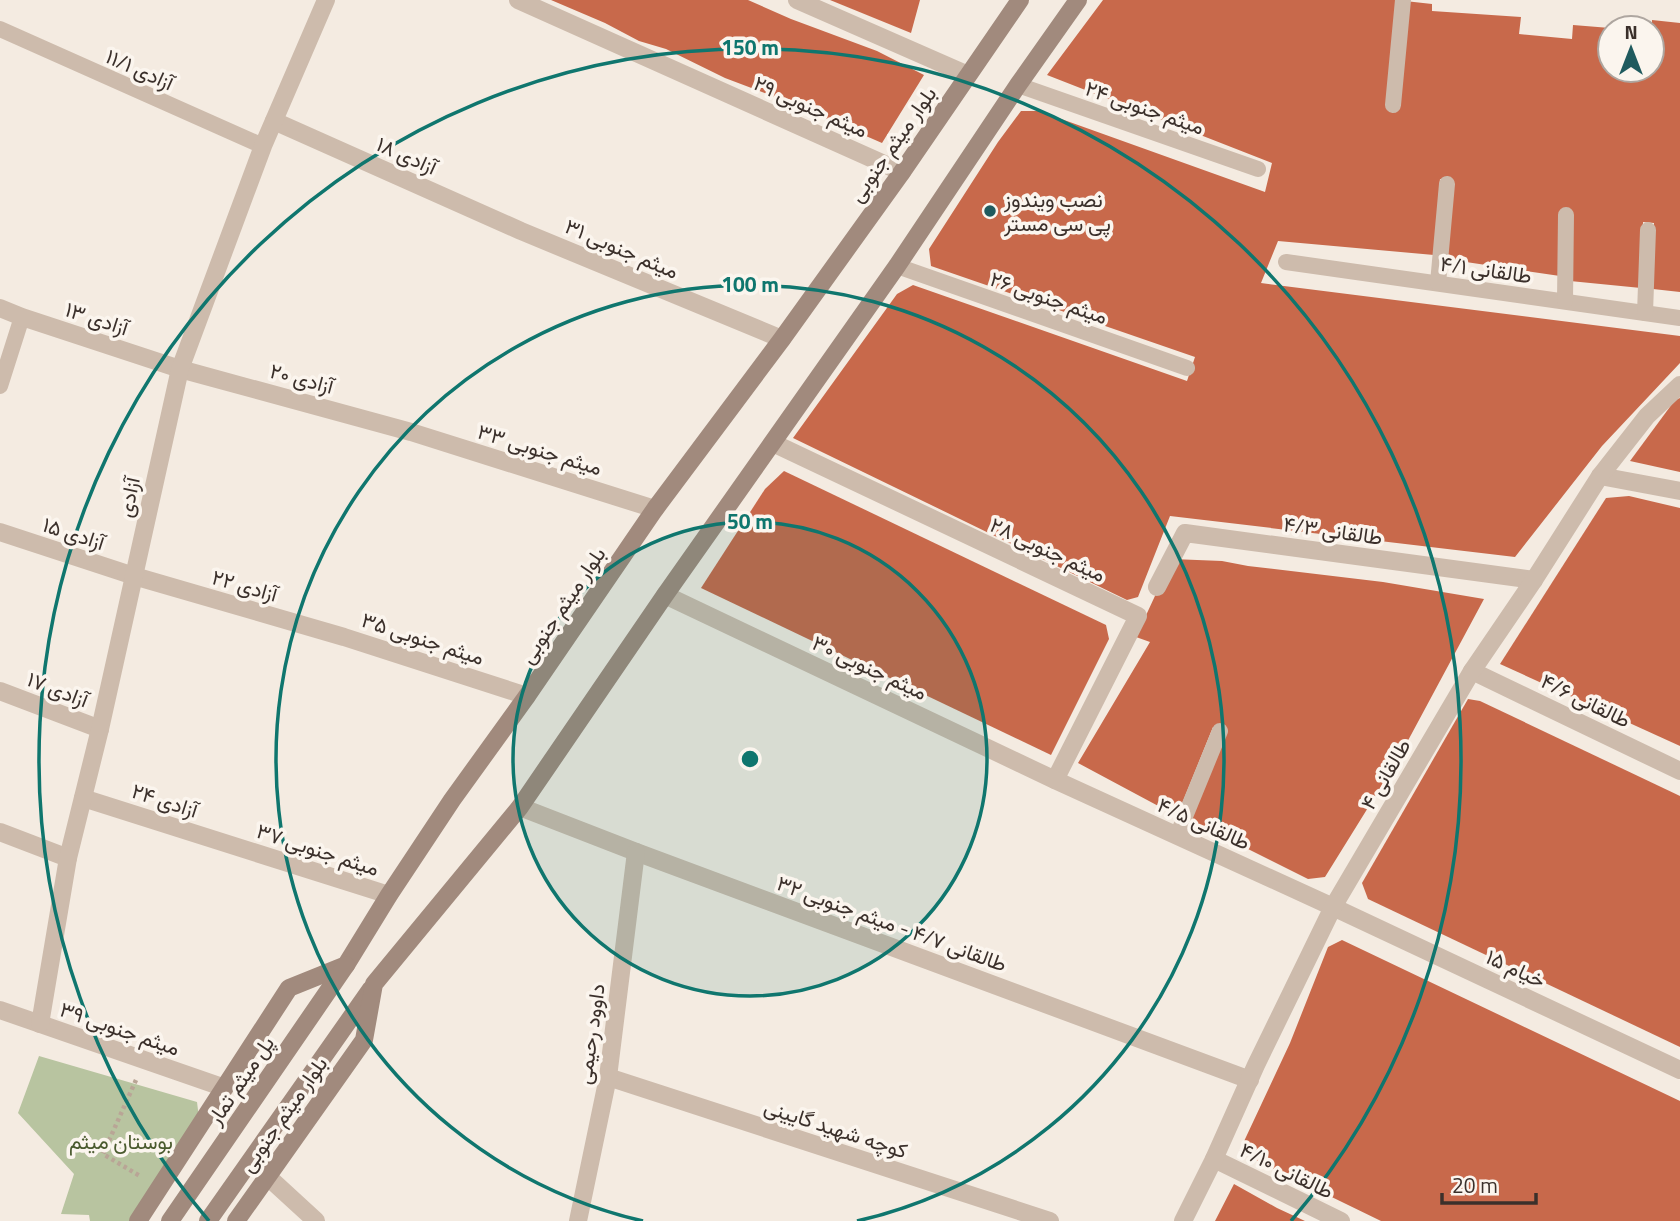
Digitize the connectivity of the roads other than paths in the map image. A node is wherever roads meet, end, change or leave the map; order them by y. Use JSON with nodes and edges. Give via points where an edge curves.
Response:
{"nodes":[{"id":1,"x":326,"y":0,"type":"edge"},
{"id":2,"x":518,"y":0,"type":"edge"},
{"id":3,"x":797,"y":0,"type":"edge"},
{"id":4,"x":1020,"y":0,"type":"edge"},
{"id":5,"x":1078,"y":0,"type":"edge"},
{"id":6,"x":1404,"y":0,"type":"edge"},
{"id":7,"x":0,"y":29,"type":"edge"},
{"id":8,"x":968,"y":75,"type":"junction"},
{"id":9,"x":1018,"y":85,"type":"junction"},
{"id":10,"x":1393,"y":105,"type":"dead end"},
{"id":11,"x":274,"y":121,"type":"junction"},
{"id":12,"x":263,"y":146,"type":"junction"},
{"id":13,"x":1258,"y":169,"type":"dead end"},
{"id":14,"x":902,"y":172,"type":"junction"},
{"id":15,"x":1447,"y":184,"type":"dead end"},
{"id":16,"x":1566,"y":215,"type":"dead end"},
{"id":17,"x":1648,"y":230,"type":"dead end"},
{"id":18,"x":521,"y":231,"type":"joint"},
{"id":19,"x":1286,"y":262,"type":"dead end"},
{"id":20,"x":897,"y":266,"type":"junction"},
{"id":21,"x":1438,"y":283,"type":"junction"},
{"id":22,"x":1565,"y":301,"type":"junction"},
{"id":23,"x":0,"y":308,"type":"edge"},
{"id":24,"x":1646,"y":313,"type":"junction"},
{"id":25,"x":22,"y":317,"type":"junction"},
{"id":26,"x":1680,"y":318,"type":"edge"},
{"id":27,"x":782,"y":340,"type":"junction"},
{"id":28,"x":1186,"y":368,"type":"dead end"},
{"id":29,"x":180,"y":369,"type":"junction"},
{"id":30,"x":1680,"y":384,"type":"edge"},
{"id":31,"x":0,"y":387,"type":"edge"},
{"id":32,"x":411,"y":432,"type":"joint"},
{"id":33,"x":773,"y":443,"type":"junction"},
{"id":34,"x":1600,"y":476,"type":"junction"},
{"id":35,"x":1680,"y":491,"type":"edge"},
{"id":36,"x":656,"y":509,"type":"junction"},
{"id":37,"x":0,"y":532,"type":"edge"},
{"id":38,"x":134,"y":576,"type":"junction"},
{"id":39,"x":1534,"y":580,"type":"junction"},
{"id":40,"x":1157,"y":587,"type":"dead end"},
{"id":41,"x":666,"y":595,"type":"junction"},
{"id":42,"x":344,"y":637,"type":"joint"},
{"id":43,"x":1472,"y":671,"type":"junction"},
{"id":44,"x":0,"y":691,"type":"edge"},
{"id":45,"x":527,"y":696,"type":"junction"},
{"id":46,"x":100,"y":729,"type":"junction"},
{"id":47,"x":1220,"y":731,"type":"dead end"},
{"id":48,"x":1680,"y":771,"type":"edge"},
{"id":49,"x":1055,"y":780,"type":"junction"},
{"id":50,"x":83,"y":798,"type":"junction"},
{"id":51,"x":520,"y":807,"type":"junction"},
{"id":52,"x":0,"y":832,"type":"edge"},
{"id":53,"x":1177,"y":836,"type":"junction"},
{"id":54,"x":233,"y":846,"type":"joint"},
{"id":55,"x":636,"y":852,"type":"junction"},
{"id":56,"x":68,"y":858,"type":"junction"},
{"id":57,"x":389,"y":895,"type":"junction"},
{"id":58,"x":1333,"y":906,"type":"junction"},
{"id":59,"x":346,"y":965,"type":"junction"},
{"id":60,"x":374,"y":984,"type":"junction"},
{"id":61,"x":0,"y":1010,"type":"edge"},
{"id":62,"x":40,"y":1024,"type":"junction"},
{"id":63,"x":1680,"y":1070,"type":"edge"},
{"id":64,"x":608,"y":1077,"type":"junction"},
{"id":65,"x":1250,"y":1080,"type":"junction"},
{"id":66,"x":225,"y":1088,"type":"junction"},
{"id":67,"x":1214,"y":1159,"type":"junction"},
{"id":68,"x":267,"y":1176,"type":"junction"},
{"id":69,"x":138,"y":1221,"type":"edge"},
{"id":70,"x":170,"y":1221,"type":"edge"},
{"id":71,"x":208,"y":1221,"type":"edge"},
{"id":72,"x":236,"y":1221,"type":"edge"},
{"id":73,"x":316,"y":1221,"type":"edge"},
{"id":74,"x":578,"y":1221,"type":"edge"},
{"id":75,"x":1049,"y":1221,"type":"edge"},
{"id":76,"x":1183,"y":1221,"type":"edge"},
{"id":77,"x":1341,"y":1221,"type":"edge"}],
"edges":[{"from":1,"to":11,"type":"street","name":"آزادی"},
{"from":2,"to":14,"type":"street","name":"میثم جنوبی ۲۹"},
{"from":3,"to":8,"type":"street"},
{"from":4,"to":8,"type":"main road","name":"بلوار میثم جنوبی"},
{"from":5,"to":9,"type":"main road","name":"بلوار میثم جنوبی"},
{"from":6,"to":10,"type":"lane"},
{"from":7,"to":12,"type":"lane","name":"آزادی ۱۱/۱"},
{"from":8,"to":14,"type":"main road","name":"بلوار میثم جنوبی"},
{"from":9,"to":13,"type":"lane","name":"میثم جنوبی ۲۴"},
{"from":9,"to":20,"type":"main road","name":"بلوار میثم جنوبی"},
{"from":11,"to":12,"type":"street","name":"آزادی"},
{"from":11,"to":18,"type":"street","name":"آزادی ۱۸"},
{"from":12,"to":29,"type":"street","name":"آزادی"},
{"from":14,"to":27,"type":"main road","name":"بلوار میثم جنوبی"},
{"from":15,"to":21,"type":"lane"},
{"from":16,"to":22,"type":"lane"},
{"from":17,"to":24,"type":"lane"},
{"from":18,"to":27,"type":"street","name":"میثم جنوبی ۳۱"},
{"from":19,"to":21,"type":"lane","name":"طالقانی ۴/۱"},
{"from":20,"to":28,"type":"lane","name":"میثم جنوبی ۲۶"},
{"from":20,"to":33,"type":"main road","name":"بلوار میثم جنوبی"},
{"from":21,"to":22,"type":"lane","name":"طالقانی ۴/۱"},
{"from":22,"to":24,"type":"lane","name":"طالقانی ۴/۱"},
{"from":23,"to":25,"type":"street","name":"آزادی ۱۳"},
{"from":24,"to":26,"type":"lane","name":"طالقانی ۴/۱"},
{"from":25,"to":29,"type":"street","name":"آزادی ۱۳"},
{"from":25,"to":31,"type":"lane"},
{"from":27,"to":36,"type":"main road","name":"بلوار میثم جنوبی"},
{"from":29,"to":32,"type":"street","name":"آزادی ۲۰"},
{"from":29,"to":38,"type":"street","name":"آزادی"},
{"from":30,"to":34,"type":"street","name":"طالقانی ۴","via":[[1647,416]]},
{"from":32,"to":36,"type":"street","name":"میثم جنوبی ۳۳"},
{"from":33,"to":41,"type":"main road","name":"بلوار میثم جنوبی"},
{"from":33,"to":49,"type":"street","name":"میثم جنوبی ۲۸","via":[[1138,616]]},
{"from":34,"to":35,"type":"street"},
{"from":34,"to":39,"type":"street","name":"طالقانی ۴"},
{"from":36,"to":45,"type":"main road","name":"بلوار میثم جنوبی"},
{"from":37,"to":38,"type":"street","name":"آزادی ۱۵"},
{"from":38,"to":42,"type":"street","name":"آزادی ۲۲"},
{"from":38,"to":46,"type":"street","name":"آزادی"},
{"from":39,"to":40,"type":"street","name":"طالقانی ۴/۳","via":[[1185,533]]},
{"from":39,"to":43,"type":"street","name":"طالقانی ۴"},
{"from":41,"to":49,"type":"street","name":"میثم جنوبی ۳۰"},
{"from":41,"to":51,"type":"main road","name":"بلوار میثم جنوبی"},
{"from":42,"to":45,"type":"street","name":"میثم جنوبی ۳۵"},
{"from":43,"to":48,"type":"street","name":"طالقانی ۴/۶"},
{"from":43,"to":58,"type":"street","name":"طالقانی ۴"},
{"from":44,"to":46,"type":"street","name":"آزادی ۱۷"},
{"from":45,"to":57,"type":"main road","name":"بلوار میثم جنوبی"},
{"from":46,"to":50,"type":"street","name":"آزادی"},
{"from":47,"to":53,"type":"lane"},
{"from":49,"to":53,"type":"street","name":"طالقانی ۴/۵"},
{"from":50,"to":54,"type":"street","name":"آزادی ۲۴"},
{"from":50,"to":56,"type":"street","name":"آزادی"},
{"from":51,"to":55,"type":"street","name":"طالقانی ۴/۷ - میثم جنوبی ۳۲"},
{"from":51,"to":60,"type":"main road","name":"بلوار میثم جنوبی"},
{"from":52,"to":56,"type":"street"},
{"from":53,"to":58,"type":"street","name":"طالقانی ۴/۵"},
{"from":54,"to":57,"type":"street","name":"میثم جنوبی ۳۷"},
{"from":55,"to":64,"type":"street","name":"داوود رحیمی"},
{"from":55,"to":65,"type":"street","name":"طالقانی ۴/۷ - میثم جنوبی ۳۲"},
{"from":56,"to":62,"type":"street","name":"آزادی"},
{"from":57,"to":59,"type":"main road","name":"بلوار میثم جنوبی"},
{"from":58,"to":63,"type":"street","name":"خیام ۱۵"},
{"from":58,"to":65,"type":"street","name":"طالقانی ۴"},
{"from":59,"to":66,"type":"main road","via":[[289,988]]},
{"from":59,"to":70,"type":"main road","name":"پل میثم تمار"},
{"from":60,"to":68,"type":"main road","name":"بلوار میثم جنوبی","via":[[364,1040]]},
{"from":60,"to":71,"type":"main road"},
{"from":61,"to":62,"type":"street","name":"میثم جنوبی ۳۹"},
{"from":62,"to":66,"type":"street","name":"میثم جنوبی ۳۹"},
{"from":64,"to":74,"type":"street","name":"داوود رحیمی"},
{"from":64,"to":75,"type":"street","name":"کوچه شهید گایینی"},
{"from":65,"to":67,"type":"street","name":"طالقانی ۴"},
{"from":66,"to":69,"type":"main road"},
{"from":67,"to":76,"type":"street","name":"طالقانی ۴"},
{"from":67,"to":77,"type":"street","name":"طالقانی ۴/۱۰"},
{"from":68,"to":72,"type":"main road","name":"بلوار میثم جنوبی"},
{"from":68,"to":73,"type":"street"}]}
